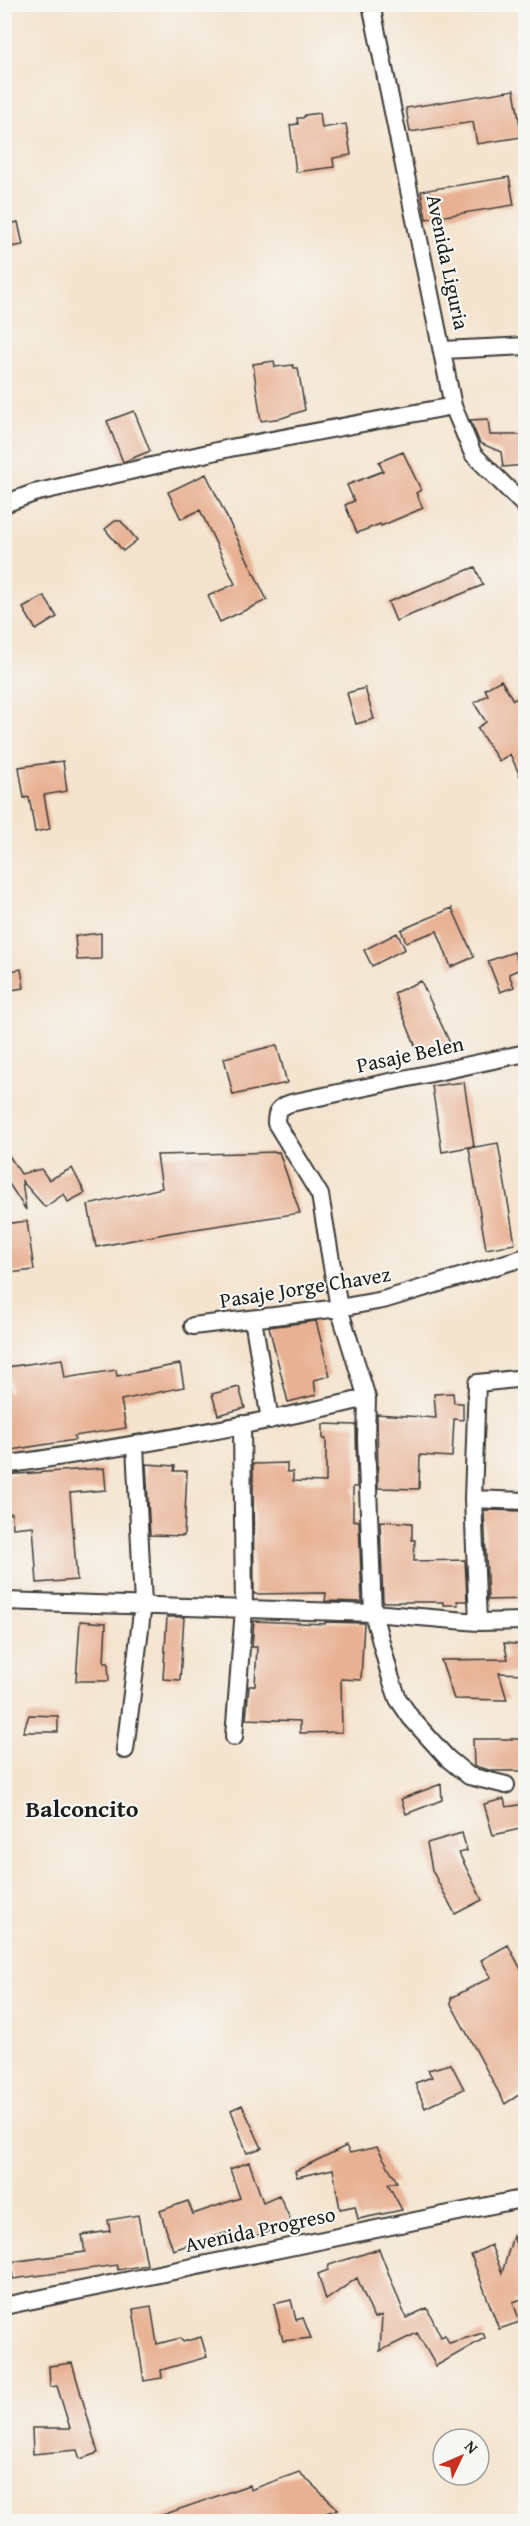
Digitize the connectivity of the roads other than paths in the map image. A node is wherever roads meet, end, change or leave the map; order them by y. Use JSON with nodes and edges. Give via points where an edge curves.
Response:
{"nodes":[{"id":1,"x":371,"y":4,"type":"edge"},
{"id":2,"x":525,"y":346,"type":"edge"},
{"id":3,"x":443,"y":350,"type":"junction"},
{"id":4,"x":453,"y":406,"type":"junction"},
{"id":5,"x":4,"y":504,"type":"edge"},
{"id":6,"x":525,"y":507,"type":"edge"},
{"id":7,"x":525,"y":1053,"type":"edge"},
{"id":8,"x":525,"y":1257,"type":"edge"},
{"id":9,"x":339,"y":1308,"type":"junction"},
{"id":10,"x":253,"y":1319,"type":"junction"},
{"id":11,"x":193,"y":1326,"type":"dead end"},
{"id":12,"x":525,"y":1381,"type":"edge"},
{"id":13,"x":367,"y":1398,"type":"junction"},
{"id":14,"x":270,"y":1420,"type":"junction"},
{"id":15,"x":243,"y":1425,"type":"junction"},
{"id":16,"x":135,"y":1446,"type":"junction"},
{"id":17,"x":4,"y":1465,"type":"edge"},
{"id":18,"x":473,"y":1499,"type":"junction"},
{"id":19,"x":525,"y":1501,"type":"edge"},
{"id":20,"x":4,"y":1601,"type":"edge"},
{"id":21,"x":143,"y":1604,"type":"junction"},
{"id":22,"x":244,"y":1609,"type":"junction"},
{"id":23,"x":372,"y":1613,"type":"junction"},
{"id":24,"x":525,"y":1621,"type":"edge"},
{"id":25,"x":478,"y":1622,"type":"junction"},
{"id":26,"x":234,"y":1737,"type":"dead end"},
{"id":27,"x":125,"y":1750,"type":"dead end"},
{"id":28,"x":506,"y":1785,"type":"dead end"},
{"id":29,"x":525,"y":2198,"type":"edge"},
{"id":30,"x":4,"y":2306,"type":"edge"}],
"edges":[{"from":1,"to":3,"type":"street","name":"Avenida Liguria"},
{"from":2,"to":3,"type":"street"},
{"from":3,"to":4,"type":"street","name":"Avenida Liguria"},
{"from":4,"to":5,"type":"street","via":[[230,448],[34,493]]},
{"from":4,"to":6,"type":"street","name":"Avenida Liguria","via":[[473,454]]},
{"from":7,"to":9,"type":"street","name":"Pasaje Belen","via":[[281,1106],[276,1123],[320,1195]]},
{"from":8,"to":9,"type":"street","name":"Pasaje Jorge Chavez","via":[[383,1300]]},
{"from":9,"to":10,"type":"street","name":"Pasaje Jorge Chavez"},
{"from":9,"to":13,"type":"street"},
{"from":10,"to":11,"type":"street","name":"Pasaje Jorge Chavez"},
{"from":10,"to":14,"type":"street"},
{"from":12,"to":18,"type":"street","via":[[477,1383]]},
{"from":13,"to":14,"type":"street"},
{"from":13,"to":23,"type":"street"},
{"from":14,"to":15,"type":"street"},
{"from":15,"to":16,"type":"street"},
{"from":15,"to":22,"type":"street"},
{"from":16,"to":17,"type":"street"},
{"from":16,"to":21,"type":"street"},
{"from":18,"to":19,"type":"street"},
{"from":18,"to":25,"type":"street"},
{"from":20,"to":21,"type":"street"},
{"from":21,"to":22,"type":"street"},
{"from":21,"to":27,"type":"street"},
{"from":22,"to":23,"type":"street"},
{"from":22,"to":26,"type":"street"},
{"from":23,"to":25,"type":"street"},
{"from":23,"to":28,"type":"street","via":[[398,1699],[411,1718],[469,1776]]},
{"from":24,"to":25,"type":"street"},
{"from":29,"to":30,"type":"street","name":"Avenida Progreso"}]}
